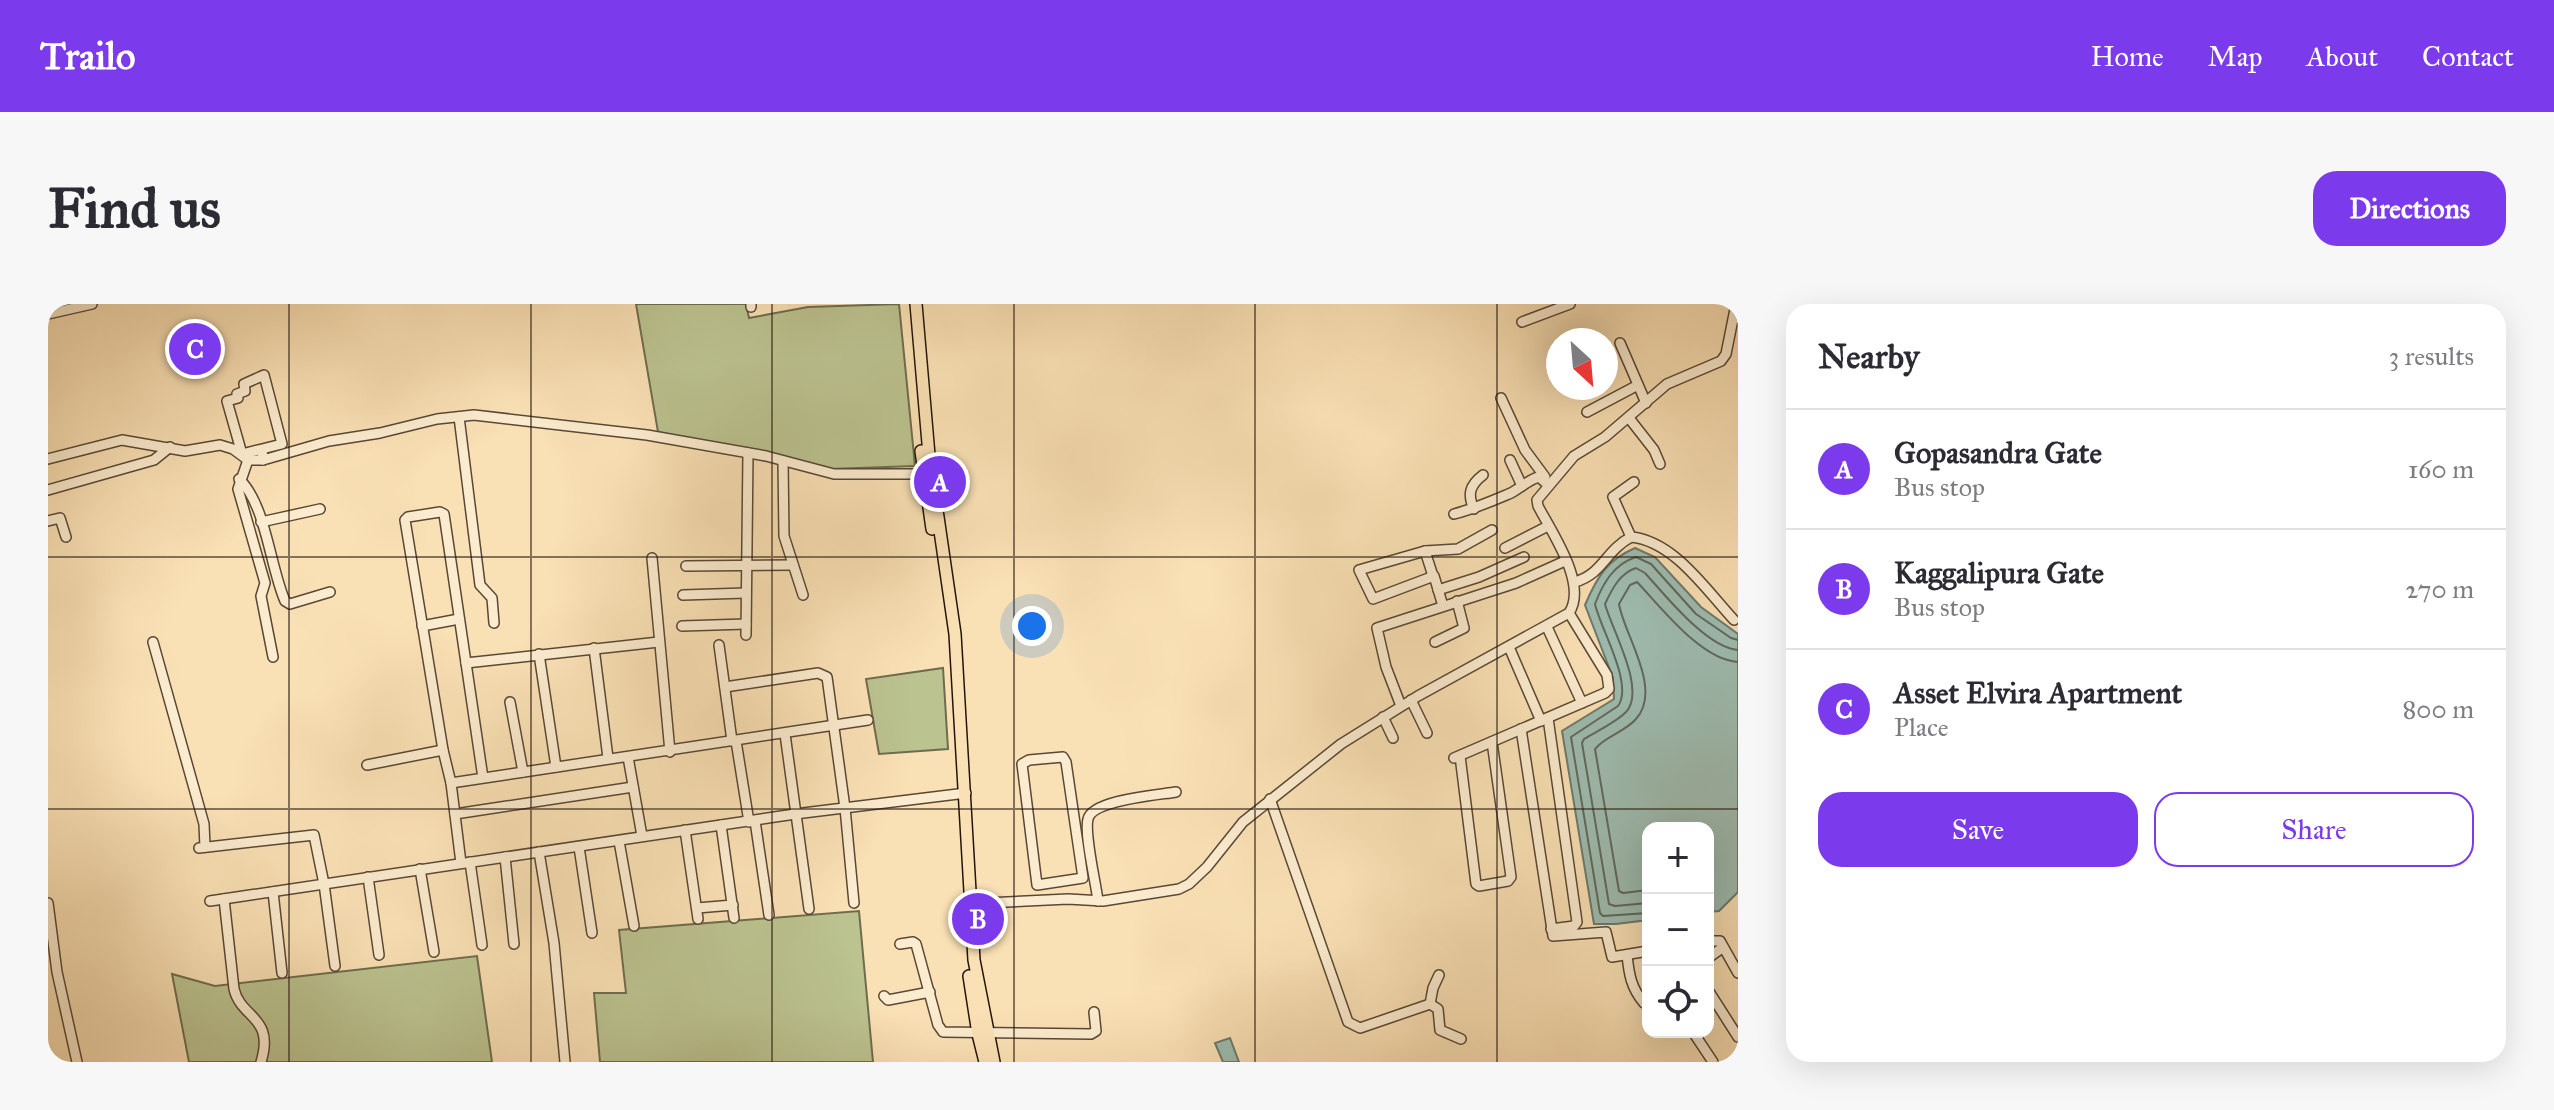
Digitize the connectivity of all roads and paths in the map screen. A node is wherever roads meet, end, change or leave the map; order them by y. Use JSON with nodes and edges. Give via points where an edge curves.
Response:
{"nodes":[{"id":1,"x":92,"y":304,"type":"edge"},
{"id":2,"x":908,"y":304,"type":"edge"},
{"id":3,"x":916,"y":304,"type":"edge"},
{"id":4,"x":1570,"y":304,"type":"edge"},
{"id":5,"x":1736,"y":304,"type":"edge"},
{"id":6,"x":48,"y":314,"type":"edge"},
{"id":7,"x":1522,"y":322,"type":"dead end"},
{"id":8,"x":1620,"y":343,"type":"dead end"},
{"id":9,"x":1638,"y":385,"type":"junction"},
{"id":10,"x":1501,"y":398,"type":"dead end"},
{"id":11,"x":1646,"y":403,"type":"junction"},
{"id":12,"x":1587,"y":412,"type":"dead end"},
{"id":13,"x":459,"y":417,"type":"junction"},
{"id":14,"x":1629,"y":418,"type":"junction"},
{"id":15,"x":170,"y":447,"type":"junction"},
{"id":16,"x":262,"y":449,"type":"junction"},
{"id":17,"x":748,"y":453,"type":"junction"},
{"id":18,"x":48,"y":459,"type":"edge"},
{"id":19,"x":248,"y":460,"type":"junction"},
{"id":20,"x":263,"y":460,"type":"junction"},
{"id":21,"x":1510,"y":460,"type":"dead end"},
{"id":22,"x":783,"y":461,"type":"junction"},
{"id":23,"x":1660,"y":464,"type":"dead end"},
{"id":24,"x":927,"y":474,"type":"junction"},
{"id":25,"x":1483,"y":475,"type":"dead end"},
{"id":26,"x":239,"y":479,"type":"junction"},
{"id":27,"x":1634,"y":482,"type":"dead end"},
{"id":28,"x":1549,"y":484,"type":"junction"},
{"id":29,"x":1522,"y":486,"type":"junction"},
{"id":30,"x":48,"y":490,"type":"edge"},
{"id":31,"x":320,"y":509,"type":"dead end"},
{"id":32,"x":1474,"y":509,"type":"junction"},
{"id":33,"x":1454,"y":514,"type":"dead end"},
{"id":34,"x":48,"y":521,"type":"edge"},
{"id":35,"x":261,"y":522,"type":"junction"},
{"id":36,"x":1548,"y":526,"type":"junction"},
{"id":37,"x":1492,"y":530,"type":"dead end"},
{"id":38,"x":66,"y":537,"type":"dead end"},
{"id":39,"x":1631,"y":537,"type":"junction"},
{"id":40,"x":1505,"y":548,"type":"dead end"},
{"id":41,"x":1425,"y":551,"type":"junction"},
{"id":42,"x":1524,"y":557,"type":"dead end"},
{"id":43,"x":652,"y":558,"type":"dead end"},
{"id":44,"x":1565,"y":561,"type":"junction"},
{"id":45,"x":747,"y":565,"type":"junction"},
{"id":46,"x":793,"y":565,"type":"junction"},
{"id":47,"x":686,"y":566,"type":"dead end"},
{"id":48,"x":1433,"y":576,"type":"junction"},
{"id":49,"x":1575,"y":582,"type":"junction"},
{"id":50,"x":1438,"y":590,"type":"junction"},
{"id":51,"x":330,"y":592,"type":"dead end"},
{"id":52,"x":746,"y":593,"type":"junction"},
{"id":53,"x":683,"y":595,"type":"dead end"},
{"id":54,"x":803,"y":595,"type":"dead end"},
{"id":55,"x":1457,"y":601,"type":"junction"},
{"id":56,"x":1443,"y":606,"type":"junction"},
{"id":57,"x":1569,"y":613,"type":"junction"},
{"id":58,"x":1736,"y":616,"type":"edge"},
{"id":59,"x":459,"y":619,"type":"junction"},
{"id":60,"x":494,"y":623,"type":"dead end"},
{"id":61,"x":746,"y":624,"type":"junction"},
{"id":62,"x":422,"y":626,"type":"junction"},
{"id":63,"x":682,"y":626,"type":"dead end"},
{"id":64,"x":1547,"y":627,"type":"junction"},
{"id":65,"x":746,"y":635,"type":"dead end"},
{"id":66,"x":153,"y":642,"type":"dead end"},
{"id":67,"x":659,"y":642,"type":"junction"},
{"id":68,"x":1435,"y":642,"type":"dead end"},
{"id":69,"x":719,"y":645,"type":"dead end"},
{"id":70,"x":1509,"y":647,"type":"junction"},
{"id":71,"x":594,"y":648,"type":"junction"},
{"id":72,"x":539,"y":654,"type":"junction"},
{"id":73,"x":273,"y":657,"type":"dead end"},
{"id":74,"x":466,"y":663,"type":"junction"},
{"id":75,"x":725,"y":687,"type":"junction"},
{"id":76,"x":1411,"y":700,"type":"junction"},
{"id":77,"x":510,"y":702,"type":"dead end"},
{"id":78,"x":1582,"y":703,"type":"junction"},
{"id":79,"x":1401,"y":706,"type":"junction"},
{"id":80,"x":1383,"y":717,"type":"junction"},
{"id":81,"x":1544,"y":719,"type":"junction"},
{"id":82,"x":868,"y":720,"type":"dead end"},
{"id":83,"x":835,"y":725,"type":"junction"},
{"id":84,"x":1521,"y":729,"type":"junction"},
{"id":85,"x":1427,"y":733,"type":"dead end"},
{"id":86,"x":785,"y":734,"type":"junction"},
{"id":87,"x":1393,"y":738,"type":"dead end"},
{"id":88,"x":734,"y":741,"type":"junction"},
{"id":89,"x":1492,"y":742,"type":"junction"},
{"id":90,"x":443,"y":750,"type":"junction"},
{"id":91,"x":670,"y":752,"type":"junction"},
{"id":92,"x":628,"y":757,"type":"junction"},
{"id":93,"x":608,"y":758,"type":"junction"},
{"id":94,"x":367,"y":765,"type":"dead end"},
{"id":95,"x":556,"y":767,"type":"junction"},
{"id":96,"x":523,"y":772,"type":"junction"},
{"id":97,"x":483,"y":778,"type":"junction"},
{"id":98,"x":451,"y":783,"type":"junction"},
{"id":99,"x":633,"y":787,"type":"junction"},
{"id":100,"x":1176,"y":792,"type":"dead end"},
{"id":101,"x":962,"y":793,"type":"junction"},
{"id":102,"x":1270,"y":799,"type":"junction"},
{"id":103,"x":845,"y":808,"type":"junction"},
{"id":104,"x":455,"y":814,"type":"junction"},
{"id":105,"x":795,"y":814,"type":"junction"},
{"id":106,"x":752,"y":821,"type":"junction"},
{"id":107,"x":721,"y":825,"type":"junction"},
{"id":108,"x":685,"y":830,"type":"junction"},
{"id":109,"x":642,"y":836,"type":"junction"},
{"id":110,"x":619,"y":841,"type":"junction"},
{"id":111,"x":579,"y":847,"type":"junction"},
{"id":112,"x":539,"y":852,"type":"junction"},
{"id":113,"x":505,"y":857,"type":"junction"},
{"id":114,"x":466,"y":862,"type":"junction"},
{"id":115,"x":420,"y":869,"type":"junction"},
{"id":116,"x":368,"y":877,"type":"junction"},
{"id":117,"x":1058,"y":883,"type":"junction"},
{"id":118,"x":324,"y":884,"type":"junction"},
{"id":119,"x":273,"y":892,"type":"junction"},
{"id":120,"x":224,"y":899,"type":"junction"},
{"id":121,"x":1060,"y":900,"type":"junction"},
{"id":122,"x":210,"y":901,"type":"dead end"},
{"id":123,"x":1098,"y":901,"type":"junction"},
{"id":124,"x":48,"y":903,"type":"edge"},
{"id":125,"x":854,"y":903,"type":"dead end"},
{"id":126,"x":968,"y":904,"type":"junction"},
{"id":127,"x":733,"y":905,"type":"junction"},
{"id":128,"x":697,"y":908,"type":"junction"},
{"id":129,"x":809,"y":909,"type":"dead end"},
{"id":130,"x":769,"y":915,"type":"dead end"},
{"id":131,"x":734,"y":918,"type":"dead end"},
{"id":132,"x":698,"y":919,"type":"dead end"},
{"id":133,"x":634,"y":926,"type":"dead end"},
{"id":134,"x":1551,"y":929,"type":"junction"},
{"id":135,"x":592,"y":933,"type":"dead end"},
{"id":136,"x":1714,"y":940,"type":"edge"},
{"id":137,"x":514,"y":944,"type":"dead end"},
{"id":138,"x":900,"y":944,"type":"dead end"},
{"id":139,"x":482,"y":945,"type":"dead end"},
{"id":140,"x":1722,"y":948,"type":"junction"},
{"id":141,"x":434,"y":952,"type":"dead end"},
{"id":142,"x":1642,"y":952,"type":"edge"},
{"id":143,"x":1714,"y":954,"type":"edge"},
{"id":144,"x":379,"y":955,"type":"dead end"},
{"id":145,"x":1627,"y":955,"type":"junction"},
{"id":146,"x":335,"y":966,"type":"dead end"},
{"id":147,"x":282,"y":973,"type":"dead end"},
{"id":148,"x":1738,"y":973,"type":"edge"},
{"id":149,"x":1439,"y":975,"type":"dead end"},
{"id":150,"x":930,"y":992,"type":"junction"},
{"id":151,"x":884,"y":996,"type":"dead end"},
{"id":152,"x":1714,"y":999,"type":"edge"},
{"id":153,"x":1642,"y":1000,"type":"edge"},
{"id":154,"x":1430,"y":1004,"type":"junction"},
{"id":155,"x":1094,"y":1012,"type":"dead end"},
{"id":156,"x":982,"y":1034,"type":"junction"},
{"id":157,"x":1738,"y":1037,"type":"edge"},
{"id":158,"x":1697,"y":1038,"type":"edge"},
{"id":159,"x":1461,"y":1039,"type":"dead end"},
{"id":160,"x":77,"y":1062,"type":"edge"},
{"id":161,"x":261,"y":1062,"type":"edge"},
{"id":162,"x":565,"y":1062,"type":"edge"},
{"id":163,"x":985,"y":1062,"type":"edge"},
{"id":164,"x":994,"y":1062,"type":"edge"},
{"id":165,"x":1713,"y":1062,"type":"edge"}],
"edges":[{"from":1,"to":6,"type":"street"},
{"from":2,"to":24,"type":"main road"},
{"from":3,"to":24,"type":"main road"},
{"from":4,"to":7,"type":"street"},
{"from":5,"to":11,"type":"street","via":[[1721,361],[1667,384]]},
{"from":8,"to":9,"type":"street"},
{"from":9,"to":11,"type":"street"},
{"from":9,"to":12,"type":"street"},
{"from":10,"to":28,"type":"street","via":[[1525,450]]},
{"from":11,"to":14,"type":"street"},
{"from":13,"to":17,"type":"street","via":[[492,416],[647,435]]},
{"from":13,"to":20,"type":"street","via":[[329,441]]},
{"from":13,"to":60,"type":"street","via":[[480,585],[492,598]]},
{"from":14,"to":23,"type":"street"},
{"from":14,"to":28,"type":"street","via":[[1574,456]]},
{"from":15,"to":18,"type":"street","via":[[122,440]]},
{"from":15,"to":19,"type":"street","via":[[185,451],[220,445]]},
{"from":15,"to":30,"type":"street","via":[[154,460]]},
{"from":16,"to":16,"type":"street","via":[[282,444],[264,375],[244,384],[245,391],[227,401],[242,454]]},
{"from":16,"to":20,"type":"street"},
{"from":17,"to":22,"type":"street"},
{"from":17,"to":45,"type":"street"},
{"from":19,"to":20,"type":"street"},
{"from":19,"to":26,"type":"street"},
{"from":21,"to":29,"type":"street"},
{"from":22,"to":24,"type":"street","via":[[834,474]]},
{"from":22,"to":46,"type":"street","via":[[784,536]]},
{"from":24,"to":101,"type":"main road","via":[[955,634]]},
{"from":25,"to":32,"type":"street","via":[[1470,490]]},
{"from":26,"to":35,"type":"street"},
{"from":26,"to":73,"type":"street","via":[[265,583],[261,596]]},
{"from":27,"to":39,"type":"street","via":[[1613,497]]},
{"from":28,"to":29,"type":"street","via":[[1537,476]]},
{"from":28,"to":36,"type":"street","via":[[1537,503]]},
{"from":29,"to":32,"type":"street"},
{"from":31,"to":35,"type":"street"},
{"from":32,"to":33,"type":"street"},
{"from":34,"to":38,"type":"street","via":[[60,518]]},
{"from":35,"to":51,"type":"street","via":[[285,601]]},
{"from":36,"to":40,"type":"street"},
{"from":36,"to":44,"type":"street"},
{"from":37,"to":41,"type":"street","via":[[1458,549]]},
{"from":39,"to":49,"type":"street","via":[[1609,553],[1591,577]]},
{"from":39,"to":58,"type":"street","via":[[1646,538],[1671,553]]},
{"from":41,"to":48,"type":"street"},
{"from":41,"to":48,"type":"street","via":[[1359,570],[1373,599]]},
{"from":42,"to":50,"type":"street"},
{"from":43,"to":67,"type":"street"},
{"from":44,"to":49,"type":"street"},
{"from":44,"to":55,"type":"street"},
{"from":45,"to":46,"type":"street"},
{"from":45,"to":47,"type":"street"},
{"from":45,"to":52,"type":"street"},
{"from":46,"to":54,"type":"street"},
{"from":48,"to":50,"type":"street"},
{"from":49,"to":57,"type":"street"},
{"from":50,"to":56,"type":"street"},
{"from":52,"to":53,"type":"street"},
{"from":52,"to":61,"type":"street"},
{"from":55,"to":56,"type":"street"},
{"from":55,"to":68,"type":"street","via":[[1464,628]]},
{"from":56,"to":79,"type":"street","via":[[1377,628]]},
{"from":57,"to":64,"type":"street"},
{"from":57,"to":78,"type":"street","via":[[1610,685],[1605,693]]},
{"from":59,"to":62,"type":"street"},
{"from":59,"to":62,"type":"street","via":[[444,514],[408,517]]},
{"from":59,"to":74,"type":"street"},
{"from":61,"to":63,"type":"street"},
{"from":61,"to":65,"type":"street"},
{"from":62,"to":90,"type":"street"},
{"from":64,"to":70,"type":"street"},
{"from":64,"to":78,"type":"street"},
{"from":66,"to":118,"type":"street","via":[[204,824],[202,848],[311,834]]},
{"from":67,"to":71,"type":"street"},
{"from":67,"to":91,"type":"street"},
{"from":69,"to":75,"type":"street"},
{"from":70,"to":76,"type":"street"},
{"from":70,"to":81,"type":"street"},
{"from":71,"to":72,"type":"street"},
{"from":71,"to":93,"type":"street"},
{"from":72,"to":74,"type":"street"},
{"from":72,"to":95,"type":"street"},
{"from":74,"to":97,"type":"street"},
{"from":75,"to":83,"type":"street","via":[[818,673],[827,677]]},
{"from":75,"to":88,"type":"street"},
{"from":76,"to":79,"type":"street"},
{"from":76,"to":85,"type":"street"},
{"from":77,"to":96,"type":"street"},
{"from":78,"to":81,"type":"street"},
{"from":79,"to":80,"type":"street"},
{"from":80,"to":87,"type":"street"},
{"from":80,"to":102,"type":"street"},
{"from":81,"to":84,"type":"street"},
{"from":81,"to":134,"type":"street","via":[[1577,922]]},
{"from":82,"to":83,"type":"street"},
{"from":83,"to":86,"type":"street"},
{"from":83,"to":103,"type":"street"},
{"from":84,"to":89,"type":"street"},
{"from":84,"to":134,"type":"street"},
{"from":86,"to":88,"type":"street"},
{"from":86,"to":105,"type":"street"},
{"from":88,"to":91,"type":"street"},
{"from":88,"to":106,"type":"street"},
{"from":89,"to":89,"type":"street","via":[[1511,877],[1479,886],[1457,757]]},
{"from":90,"to":94,"type":"street"},
{"from":90,"to":98,"type":"street"},
{"from":91,"to":92,"type":"street"},
{"from":92,"to":93,"type":"street"},
{"from":92,"to":99,"type":"street"},
{"from":93,"to":95,"type":"street"},
{"from":95,"to":96,"type":"street"},
{"from":96,"to":97,"type":"street"},
{"from":97,"to":98,"type":"street"},
{"from":98,"to":104,"type":"street"},
{"from":99,"to":104,"type":"street"},
{"from":99,"to":109,"type":"street"},
{"from":100,"to":123,"type":"street","via":[[1103,805],[1090,815]]},
{"from":101,"to":103,"type":"street"},
{"from":101,"to":126,"type":"main road"},
{"from":102,"to":123,"type":"street","via":[[1189,884],[1169,893]]},
{"from":102,"to":154,"type":"street","via":[[1348,1022],[1360,1028]]},
{"from":103,"to":105,"type":"street"},
{"from":103,"to":125,"type":"street"},
{"from":104,"to":114,"type":"street"},
{"from":105,"to":106,"type":"street"},
{"from":105,"to":129,"type":"street"},
{"from":106,"to":107,"type":"street"},
{"from":106,"to":130,"type":"street"},
{"from":107,"to":108,"type":"street"},
{"from":107,"to":127,"type":"street"},
{"from":108,"to":109,"type":"street"},
{"from":108,"to":128,"type":"street"},
{"from":109,"to":110,"type":"street"},
{"from":110,"to":111,"type":"street"},
{"from":110,"to":133,"type":"street"},
{"from":111,"to":112,"type":"street"},
{"from":111,"to":135,"type":"street"},
{"from":112,"to":113,"type":"street"},
{"from":112,"to":162,"type":"street"},
{"from":113,"to":114,"type":"street"},
{"from":113,"to":137,"type":"street"},
{"from":114,"to":115,"type":"street"},
{"from":114,"to":139,"type":"street"},
{"from":115,"to":116,"type":"street"},
{"from":115,"to":141,"type":"street"},
{"from":116,"to":118,"type":"street"},
{"from":116,"to":144,"type":"street"},
{"from":117,"to":117,"type":"street","via":[[1035,882],[1022,764],[1029,760],[1063,757],[1066,762],[1084,875]]},
{"from":117,"to":121,"type":"street"},
{"from":118,"to":119,"type":"street"},
{"from":118,"to":146,"type":"street"},
{"from":119,"to":120,"type":"street"},
{"from":119,"to":147,"type":"street"},
{"from":120,"to":122,"type":"street"},
{"from":120,"to":161,"type":"street","via":[[234,989],[237,1001],[261,1026]]},
{"from":121,"to":123,"type":"street"},
{"from":121,"to":126,"type":"street"},
{"from":124,"to":160,"type":"street"},
{"from":126,"to":156,"type":"main road"},
{"from":127,"to":128,"type":"street"},
{"from":127,"to":131,"type":"street"},
{"from":128,"to":132,"type":"street"},
{"from":134,"to":145,"type":"street","via":[[1554,936],[1606,932],[1609,955]]},
{"from":136,"to":140,"type":"street"},
{"from":138,"to":150,"type":"street","via":[[916,944]]},
{"from":140,"to":143,"type":"street"},
{"from":140,"to":148,"type":"street"},
{"from":142,"to":145,"type":"street"},
{"from":145,"to":153,"type":"street","via":[[1632,986]]},
{"from":149,"to":154,"type":"street"},
{"from":150,"to":151,"type":"street","via":[[888,1000]]},
{"from":150,"to":156,"type":"street","via":[[943,1032]]},
{"from":152,"to":157,"type":"street"},
{"from":154,"to":159,"type":"street","via":[[1438,1009],[1440,1030]]},
{"from":155,"to":156,"type":"street","via":[[1094,1033]]},
{"from":156,"to":163,"type":"main road"},
{"from":156,"to":164,"type":"main road"},
{"from":158,"to":165,"type":"street"}]}
